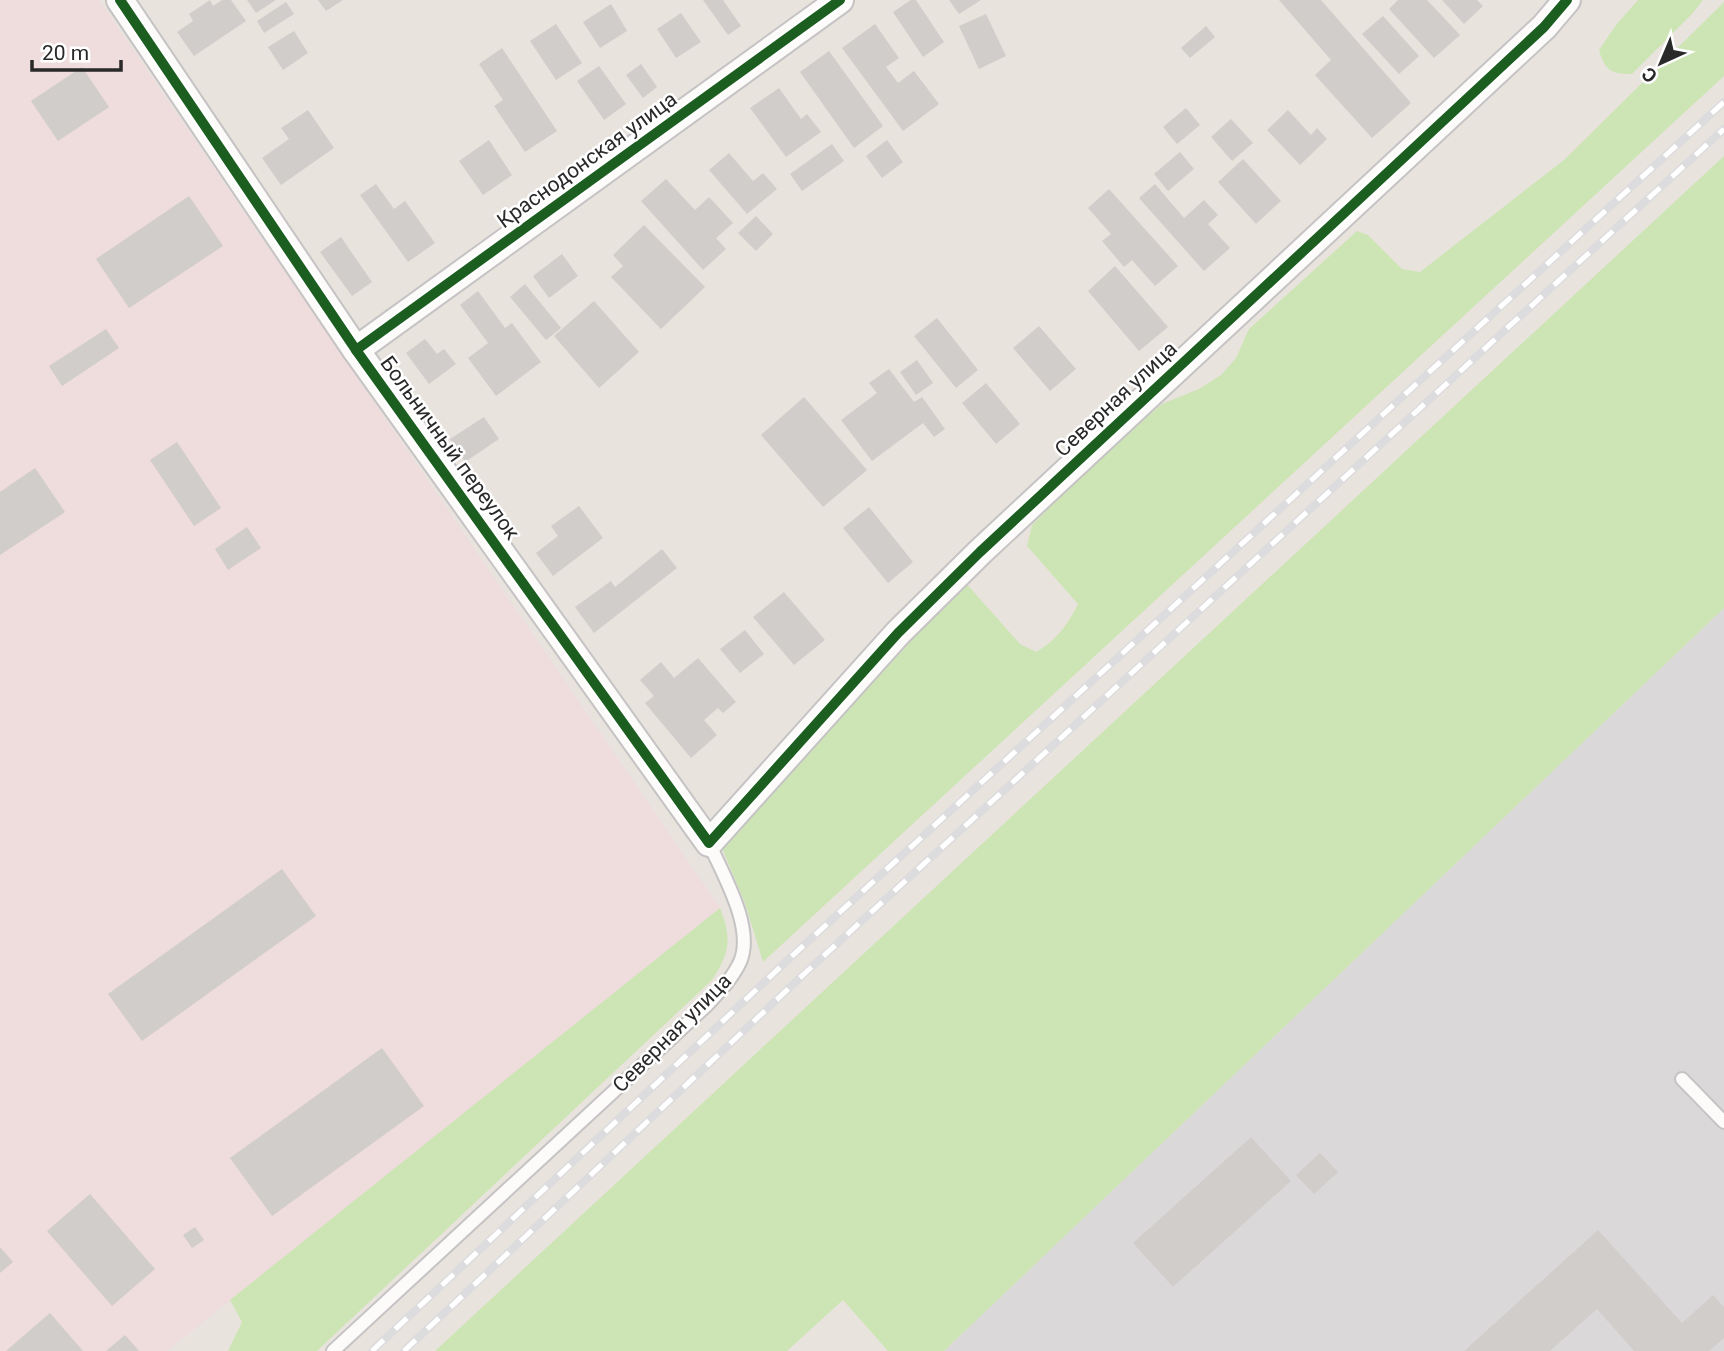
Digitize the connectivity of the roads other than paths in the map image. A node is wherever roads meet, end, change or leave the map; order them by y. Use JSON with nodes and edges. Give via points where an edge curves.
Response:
{"nodes":[{"id":1,"x":120,"y":0,"type":"edge"},
{"id":2,"x":839,"y":0,"type":"edge"},
{"id":3,"x":1567,"y":0,"type":"edge"},
{"id":4,"x":356,"y":350,"type":"junction"},
{"id":5,"x":709,"y":843,"type":"junction"},
{"id":6,"x":1682,"y":1079,"type":"dead end"},
{"id":7,"x":1724,"y":1122,"type":"edge"},
{"id":8,"x":333,"y":1351,"type":"edge"}],
"edges":[{"from":1,"to":4,"type":"street","name":"Больничный переулок"},
{"from":2,"to":4,"type":"street","name":"Краснодонская улица"},
{"from":3,"to":5,"type":"street","name":"Северная улица","via":[[1544,27],[979,552],[898,633]]},
{"from":4,"to":5,"type":"street","name":"Больничный переулок"},
{"from":5,"to":8,"type":"lane","name":"Северная улица","via":[[742,921],[746,943],[727,983]]},
{"from":6,"to":7,"type":"lane"}]}
